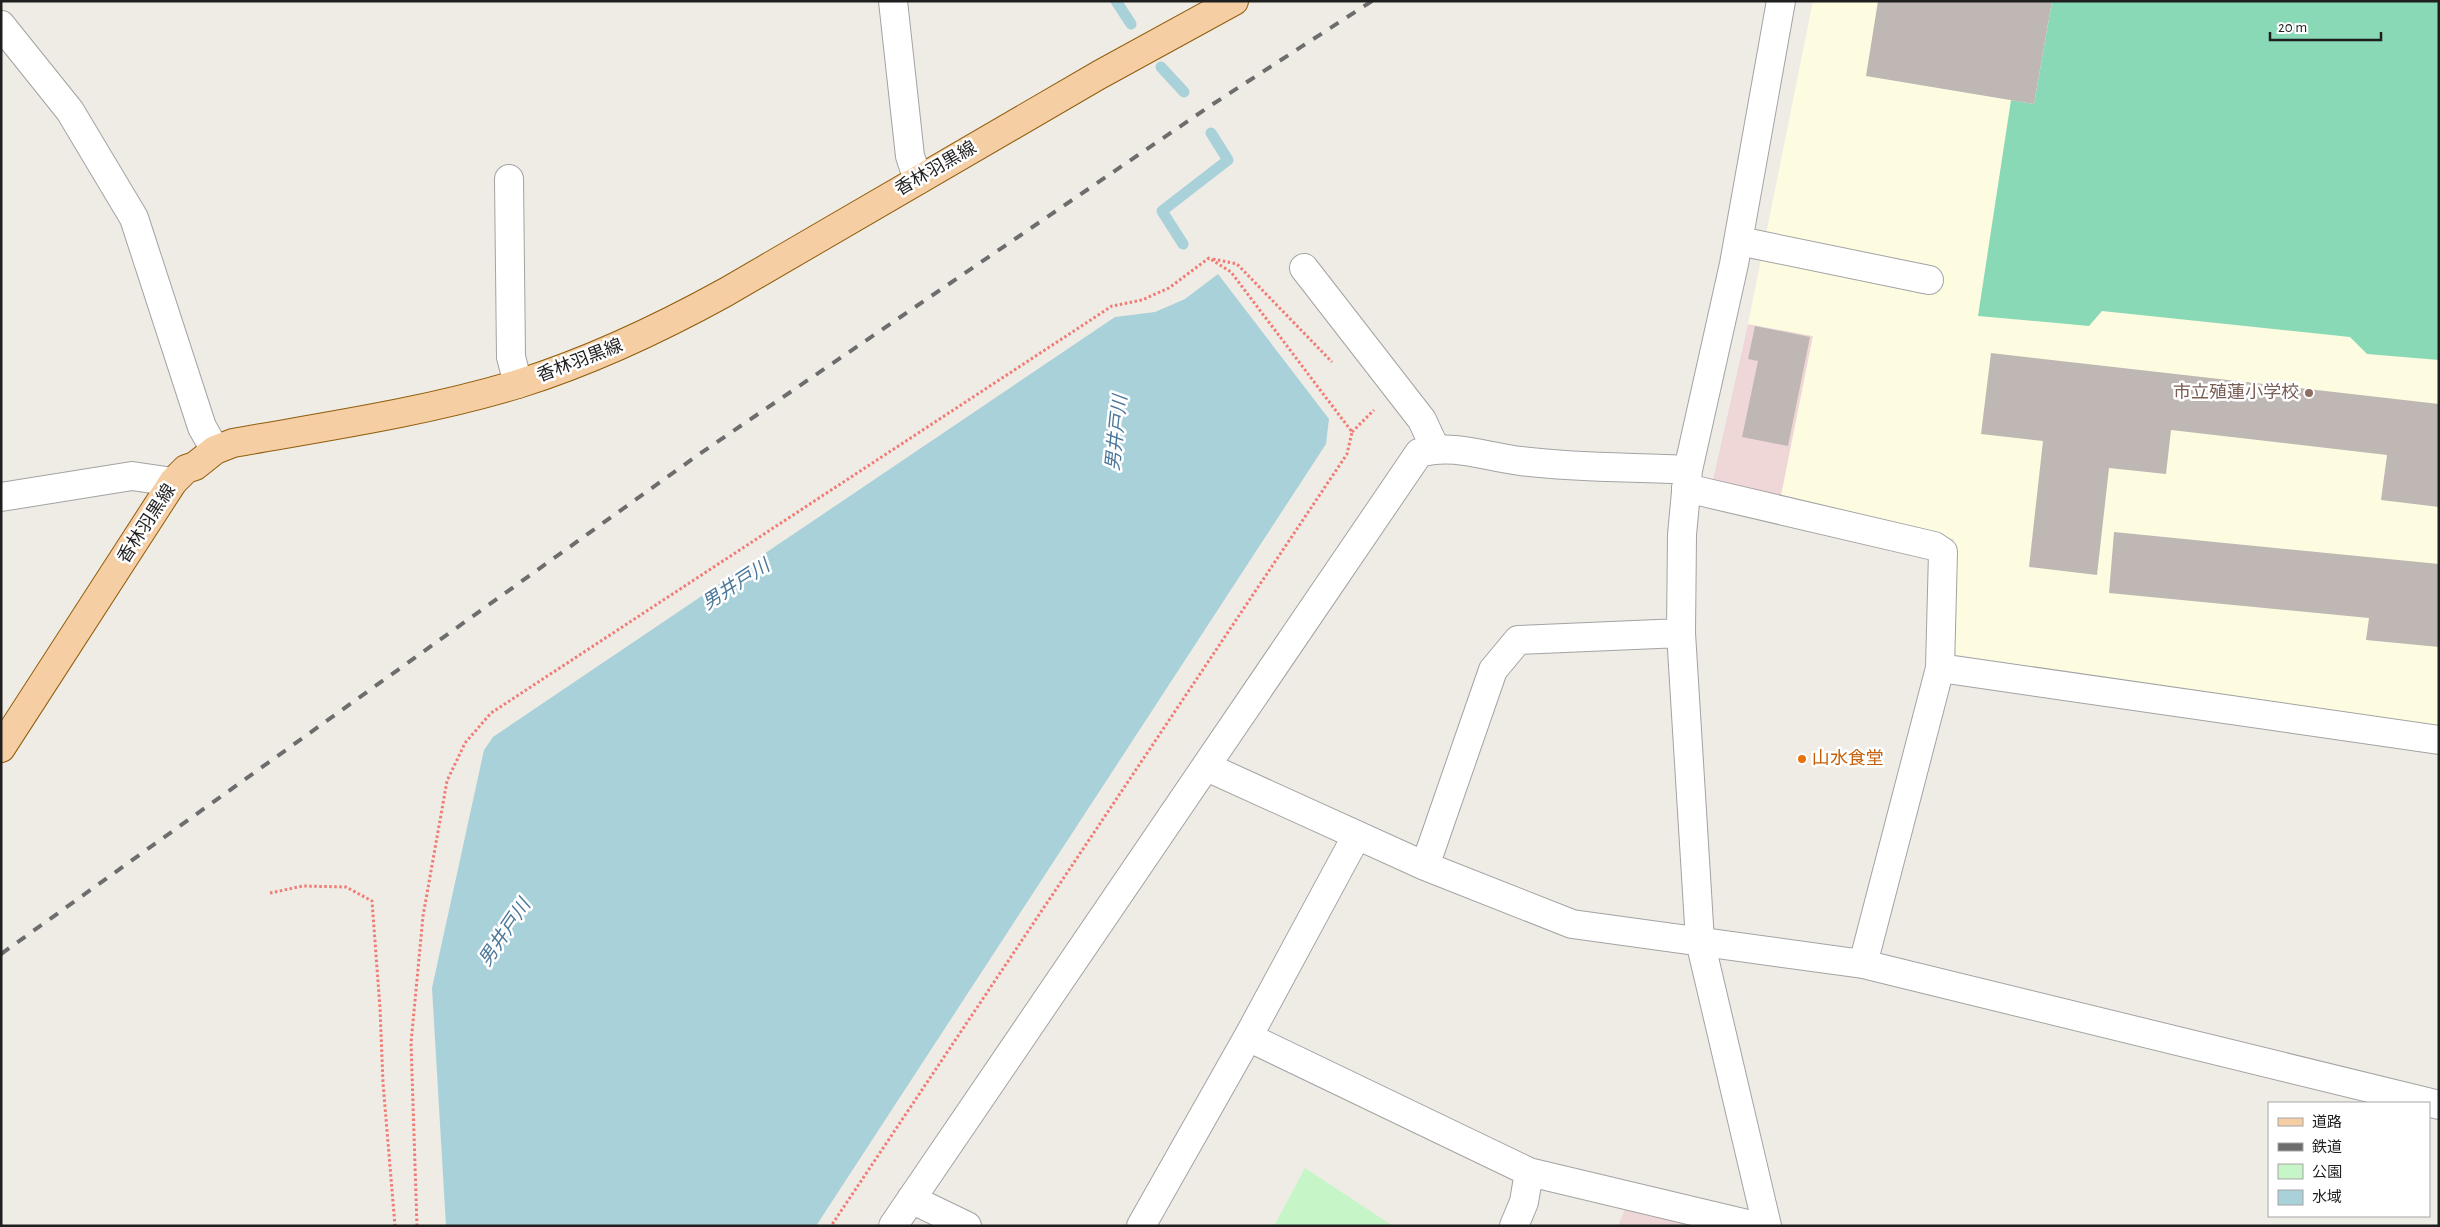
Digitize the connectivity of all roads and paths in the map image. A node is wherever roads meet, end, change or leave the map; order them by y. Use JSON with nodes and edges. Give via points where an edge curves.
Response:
{"nodes":[{"id":1,"x":893,"y":1,"type":"edge"},
{"id":2,"x":1234,"y":1,"type":"edge"},
{"id":3,"x":1781,"y":1,"type":"edge"},
{"id":4,"x":1,"y":25,"type":"edge"},
{"id":5,"x":509,"y":179,"type":"dead end"},
{"id":6,"x":918,"y":180,"type":"junction"},
{"id":7,"x":1739,"y":241,"type":"junction"},
{"id":8,"x":1209,"y":258,"type":"junction"},
{"id":9,"x":1304,"y":268,"type":"dead end"},
{"id":10,"x":1929,"y":280,"type":"dead end"},
{"id":11,"x":1334,"y":365,"type":"dead end"},
{"id":12,"x":518,"y":384,"type":"junction"},
{"id":13,"x":1382,"y":414,"type":"dead end"},
{"id":14,"x":1352,"y":432,"type":"junction"},
{"id":15,"x":1435,"y":448,"type":"junction"},
{"id":16,"x":215,"y":450,"type":"junction"},
{"id":17,"x":1687,"y":479,"type":"junction"},
{"id":18,"x":173,"y":482,"type":"junction"},
{"id":19,"x":1,"y":497,"type":"edge"},
{"id":20,"x":1681,"y":633,"type":"junction"},
{"id":21,"x":1940,"y":668,"type":"junction"},
{"id":22,"x":2439,"y":740,"type":"edge"},
{"id":23,"x":2,"y":746,"type":"edge"},
{"id":24,"x":1207,"y":767,"type":"junction"},
{"id":25,"x":1357,"y":835,"type":"junction"},
{"id":26,"x":1425,"y":866,"type":"junction"},
{"id":27,"x":270,"y":893,"type":"dead end"},
{"id":28,"x":1700,"y":942,"type":"junction"},
{"id":29,"x":1863,"y":964,"type":"junction"},
{"id":30,"x":1248,"y":1037,"type":"junction"},
{"id":31,"x":2427,"y":1102,"type":"edge"},
{"id":32,"x":1529,"y":1172,"type":"junction"},
{"id":33,"x":911,"y":1199,"type":"junction"},
{"id":34,"x":395,"y":1226,"type":"edge"},
{"id":35,"x":417,"y":1226,"type":"edge"},
{"id":36,"x":831,"y":1226,"type":"edge"},
{"id":37,"x":893,"y":1226,"type":"edge"},
{"id":38,"x":967,"y":1226,"type":"edge"},
{"id":39,"x":1141,"y":1226,"type":"edge"},
{"id":40,"x":1514,"y":1226,"type":"edge"},
{"id":41,"x":1756,"y":1226,"type":"edge"},
{"id":42,"x":1767,"y":1226,"type":"edge"}],
"edges":[{"from":1,"to":6,"type":"street","via":[[910,156]]},
{"from":2,"to":6,"type":"main road","name":"香林羽黒線"},
{"from":3,"to":7,"type":"street"},
{"from":4,"to":16,"type":"street","via":[[70,111],[134,218],[202,427]]},
{"from":5,"to":12,"type":"street","via":[[510,357]]},
{"from":6,"to":12,"type":"main road","name":"香林羽黒線","via":[[670,323],[620,347]]},
{"from":7,"to":10,"type":"street"},
{"from":7,"to":17,"type":"street"},
{"from":8,"to":11,"type":"path","via":[[1237,264]]},
{"from":8,"to":14,"type":"path","via":[[1230,272]]},
{"from":8,"to":35,"type":"path","via":[[1169,288],[1142,300],[1112,306],[1095,317],[491,713],[465,743],[447,781],[423,916],[411,1043]]},
{"from":9,"to":15,"type":"street","via":[[1422,420]]},
{"from":12,"to":16,"type":"main road","name":"香林羽黒線","via":[[444,404],[233,443]]},
{"from":13,"to":14,"type":"path","via":[[1376,408]]},
{"from":14,"to":36,"type":"path","via":[[1347,454]]},
{"from":15,"to":17,"type":"street","via":[[1460,449],[1519,461]]},
{"from":15,"to":24,"type":"street","via":[[1419,452]]},
{"from":16,"to":18,"type":"main road","name":"香林羽黒線"},
{"from":17,"to":20,"type":"street","via":[[1682,536]]},
{"from":17,"to":21,"type":"street","via":[[1934,546],[1943,552]]},
{"from":18,"to":19,"type":"street","via":[[132,476]]},
{"from":18,"to":23,"type":"main road","name":"香林羽黒線"},
{"from":20,"to":26,"type":"street","via":[[1518,640],[1493,670]]},
{"from":20,"to":28,"type":"street"},
{"from":21,"to":22,"type":"street"},
{"from":21,"to":29,"type":"street"},
{"from":24,"to":25,"type":"street"},
{"from":24,"to":33,"type":"street"},
{"from":25,"to":26,"type":"street"},
{"from":25,"to":30,"type":"street"},
{"from":26,"to":28,"type":"street","via":[[1572,924]]},
{"from":27,"to":34,"type":"path","via":[[302,886],[346,887],[372,901]]},
{"from":28,"to":29,"type":"street"},
{"from":28,"to":42,"type":"street"},
{"from":29,"to":31,"type":"street"},
{"from":30,"to":32,"type":"street"},
{"from":30,"to":39,"type":"street"},
{"from":32,"to":40,"type":"street","via":[[1524,1202]]},
{"from":32,"to":41,"type":"street"},
{"from":33,"to":37,"type":"street"},
{"from":33,"to":38,"type":"street"}]}
